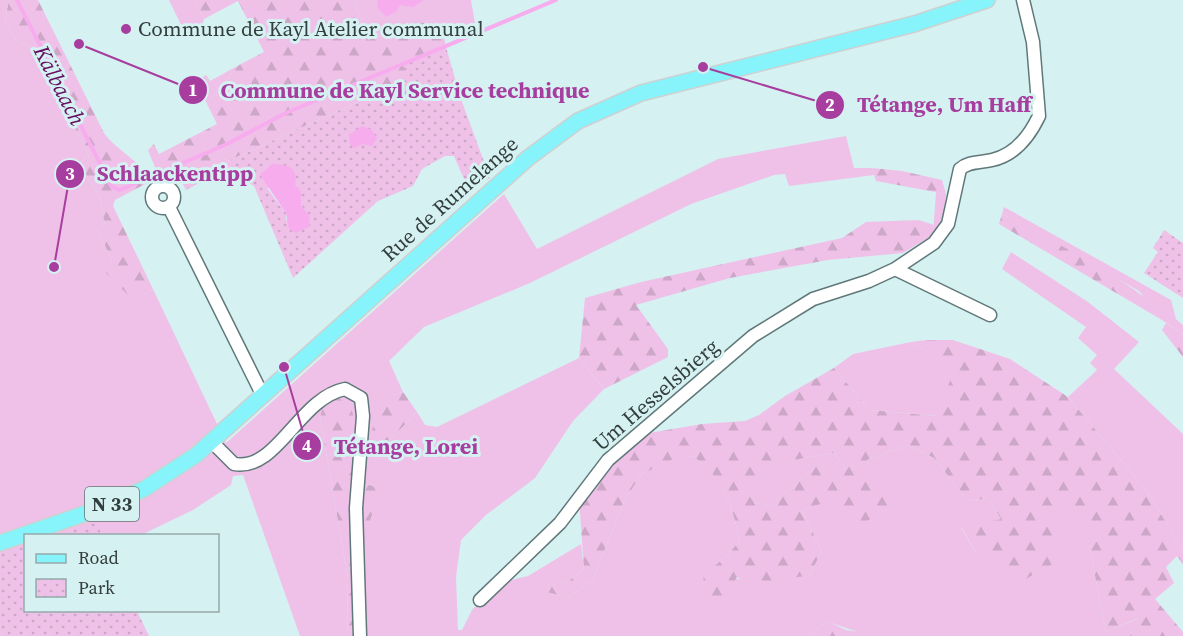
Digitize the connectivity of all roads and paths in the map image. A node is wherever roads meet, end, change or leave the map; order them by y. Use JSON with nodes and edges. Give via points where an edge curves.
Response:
{"nodes":[{"id":1,"x":987,"y":0,"type":"edge"},
{"id":2,"x":1023,"y":0,"type":"edge"},
{"id":3,"x":169,"y":207,"type":"dead end"},
{"id":4,"x":895,"y":269,"type":"junction"},
{"id":5,"x":990,"y":315,"type":"dead end"},
{"id":6,"x":263,"y":396,"type":"junction"},
{"id":7,"x":212,"y":442,"type":"junction"},
{"id":8,"x":26,"y":534,"type":"edge"},
{"id":9,"x":24,"y":535,"type":"edge"},
{"id":10,"x":0,"y":543,"type":"edge"},
{"id":11,"x":480,"y":600,"type":"dead end"},
{"id":12,"x":360,"y":636,"type":"edge"}],
"edges":[{"from":1,"to":6,"type":"main road","name":"Rue de Rumelange","number":"N 33","via":[[914,24],[664,86],[619,101],[578,121],[528,158]]},
{"from":2,"to":4,"type":"street","name":"Um Hesselsbierg","via":[[1033,42],[1039,116],[1015,150],[960,169],[948,224],[934,243]]},
{"from":3,"to":6,"type":"street"},
{"from":4,"to":5,"type":"street"},
{"from":4,"to":11,"type":"street","name":"Um Hesselsbierg","via":[[813,299],[753,336],[608,460],[560,523]]},
{"from":6,"to":7,"type":"main road","name":"Rue de Rumelange","number":"N 33"},
{"from":7,"to":8,"type":"main road","name":"Rue de Rumelange","number":"N 33","via":[[144,489]]},
{"from":7,"to":12,"type":"street","via":[[234,464],[248,464],[270,451],[320,399],[345,389],[361,398],[356,508]]},
{"from":9,"to":10,"type":"main road","name":"Rue de Rumelange","number":"N 33"}]}
